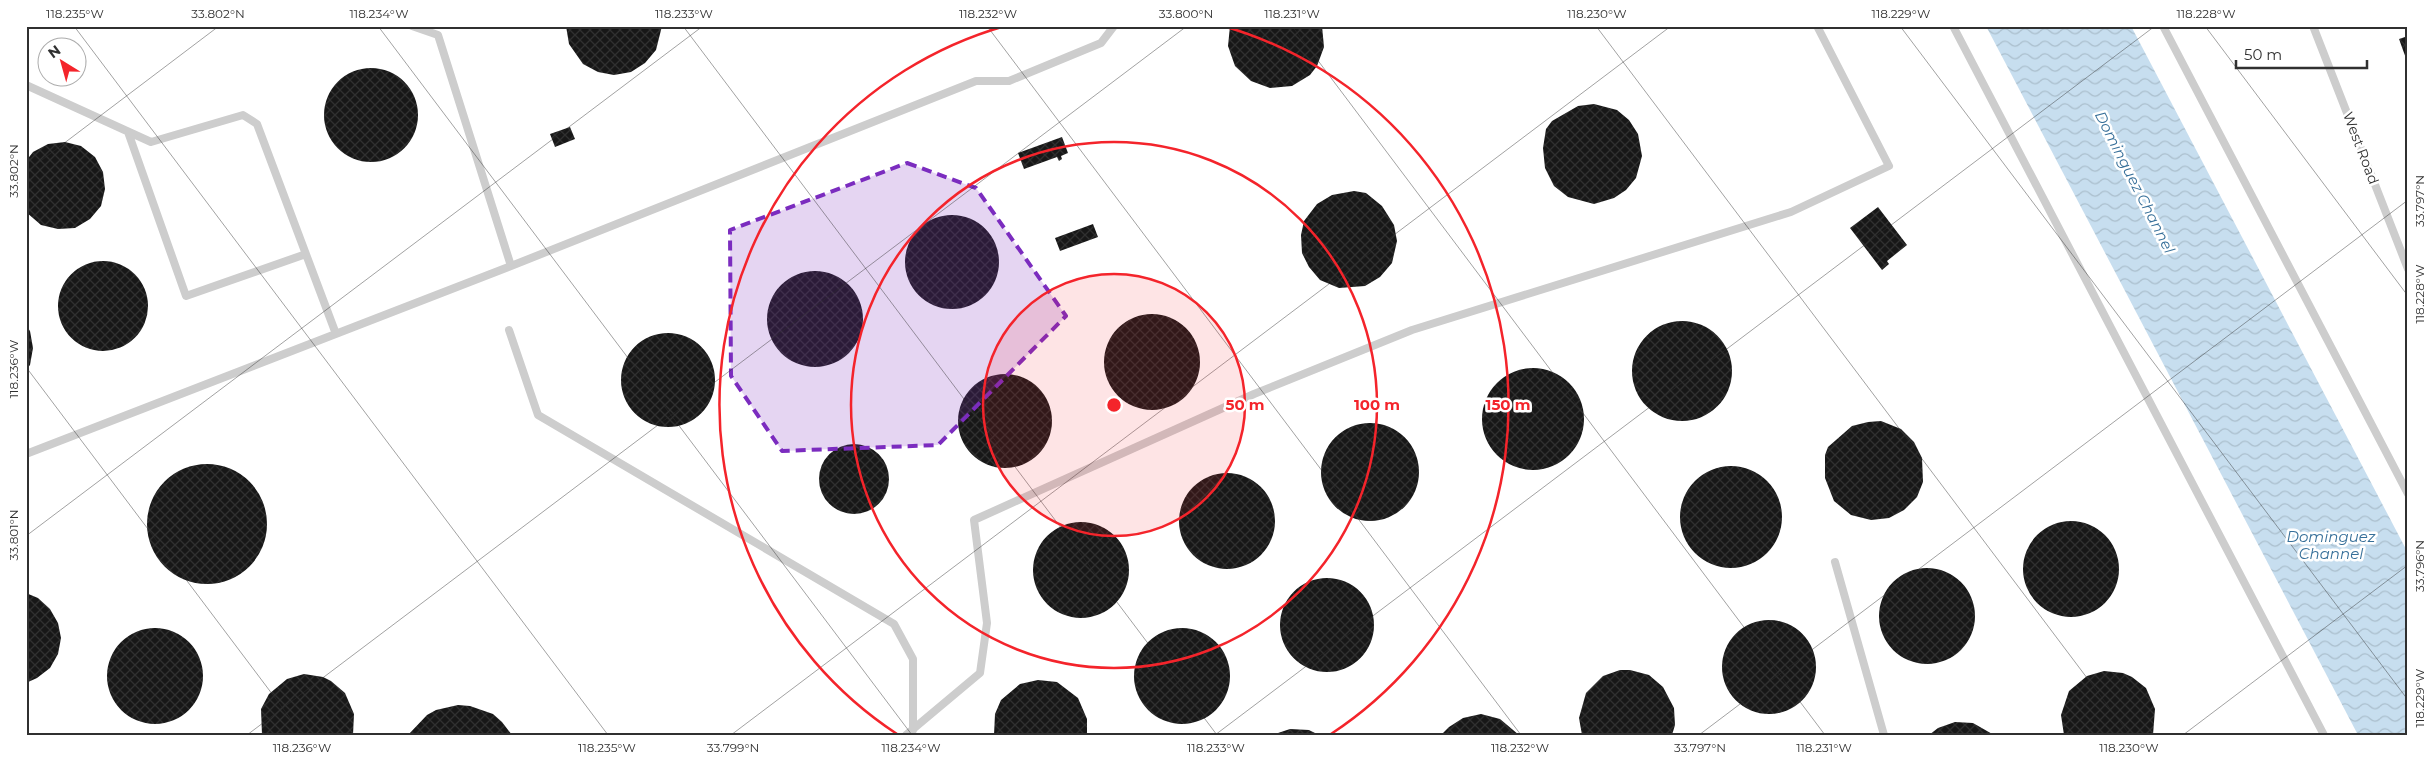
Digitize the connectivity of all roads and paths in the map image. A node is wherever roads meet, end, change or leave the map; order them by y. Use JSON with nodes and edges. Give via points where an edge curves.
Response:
{"nodes":[{"id":1,"x":412,"y":26,"type":"edge"},
{"id":2,"x":1114,"y":26,"type":"edge"},
{"id":3,"x":1817,"y":26,"type":"edge"},
{"id":4,"x":1953,"y":26,"type":"edge"},
{"id":5,"x":2163,"y":26,"type":"edge"},
{"id":6,"x":2314,"y":26,"type":"edge"},
{"id":7,"x":26,"y":85,"type":"edge"},
{"id":8,"x":128,"y":132,"type":"junction"},
{"id":9,"x":306,"y":254,"type":"junction"},
{"id":10,"x":511,"y":266,"type":"junction"},
{"id":11,"x":2408,"y":269,"type":"edge"},
{"id":12,"x":509,"y":330,"type":"dead end"},
{"id":13,"x":336,"y":334,"type":"junction"},
{"id":14,"x":26,"y":454,"type":"edge"},
{"id":15,"x":2408,"y":494,"type":"edge"},
{"id":16,"x":1835,"y":562,"type":"dead end"},
{"id":17,"x":910,"y":732,"type":"edge"},
{"id":18,"x":1884,"y":735,"type":"edge"},
{"id":19,"x":2324,"y":735,"type":"edge"}],
"edges":[{"from":1,"to":10,"type":"lane","via":[[438,35]]},
{"from":2,"to":10,"type":"lane","via":[[1102,43],[1009,81],[976,81]]},
{"from":3,"to":17,"type":"lane","via":[[1889,166],[1791,212],[1412,330],[1254,394],[974,520],[987,623],[980,673]]},
{"from":4,"to":19,"type":"lane"},
{"from":5,"to":15,"type":"lane"},
{"from":6,"to":11,"type":"lane","name":"West Road"},
{"from":7,"to":8,"type":"lane"},
{"from":8,"to":9,"type":"lane","via":[[151,142],[243,115],[257,124]]},
{"from":8,"to":9,"type":"lane","via":[[186,296]]},
{"from":9,"to":13,"type":"lane"},
{"from":10,"to":13,"type":"lane"},
{"from":12,"to":17,"type":"lane","via":[[538,415],[894,624],[913,660]]},
{"from":13,"to":14,"type":"lane"},
{"from":16,"to":18,"type":"lane"}]}
